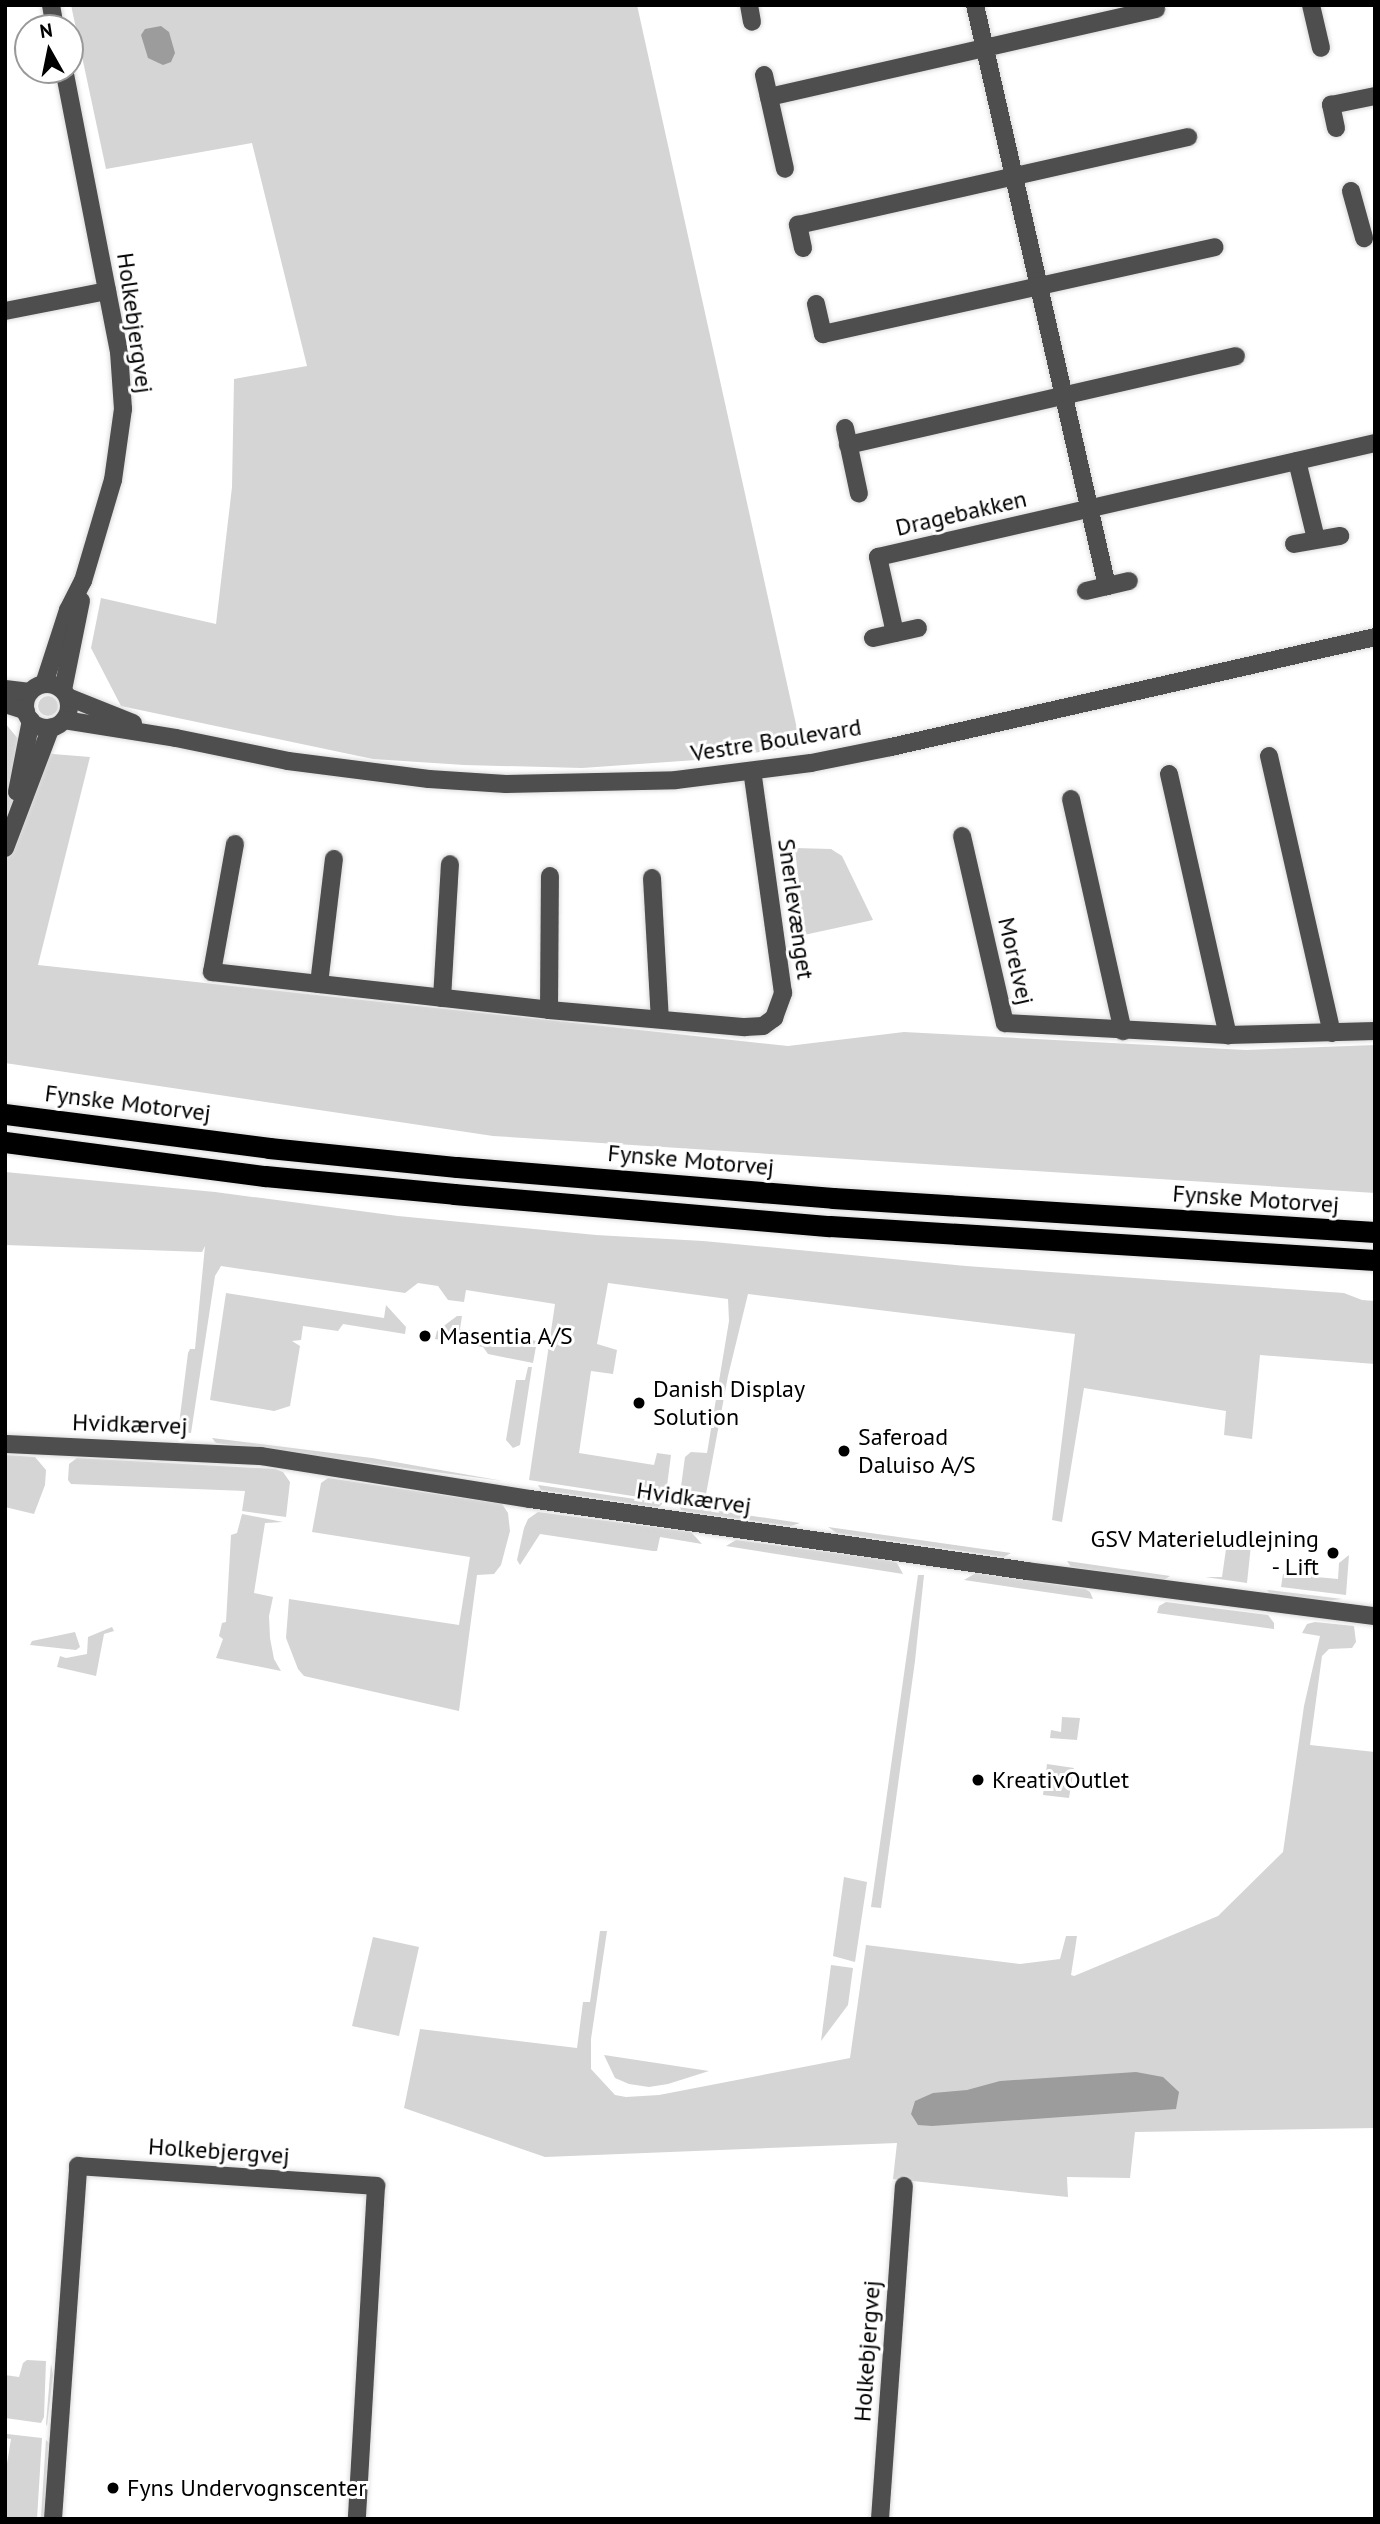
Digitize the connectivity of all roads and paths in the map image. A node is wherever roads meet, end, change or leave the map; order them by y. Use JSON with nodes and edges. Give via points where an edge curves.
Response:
{"nodes":[{"id":1,"x":975,"y":5,"type":"edge"},
{"id":2,"x":1311,"y":5,"type":"edge"},
{"id":3,"x":1156,"y":9,"type":"dead end"},
{"id":4,"x":985,"y":48,"type":"junction"},
{"id":5,"x":1321,"y":48,"type":"dead end"},
{"id":6,"x":764,"y":75,"type":"dead end"},
{"id":7,"x":67,"y":84,"type":"edge"},
{"id":8,"x":1375,"y":96,"type":"edge"},
{"id":9,"x":769,"y":97,"type":"junction"},
{"id":10,"x":1336,"y":128,"type":"dead end"},
{"id":11,"x":1188,"y":137,"type":"dead end"},
{"id":12,"x":785,"y":169,"type":"dead end"},
{"id":13,"x":1014,"y":176,"type":"junction"},
{"id":14,"x":1352,"y":191,"type":"dead end"},
{"id":15,"x":1366,"y":212,"type":"edge"},
{"id":16,"x":1364,"y":238,"type":"dead end"},
{"id":17,"x":1214,"y":247,"type":"dead end"},
{"id":18,"x":803,"y":248,"type":"dead end"},
{"id":19,"x":1039,"y":286,"type":"junction"},
{"id":20,"x":107,"y":291,"type":"junction"},
{"id":21,"x":816,"y":304,"type":"dead end"},
{"id":22,"x":5,"y":311,"type":"edge"},
{"id":23,"x":1236,"y":356,"type":"dead end"},
{"id":24,"x":1064,"y":396,"type":"junction"},
{"id":25,"x":1375,"y":443,"type":"edge"},
{"id":26,"x":1297,"y":461,"type":"junction"},
{"id":27,"x":859,"y":494,"type":"dead end"},
{"id":28,"x":1090,"y":508,"type":"junction"},
{"id":29,"x":1340,"y":536,"type":"dead end"},
{"id":30,"x":1316,"y":539,"type":"junction"},
{"id":31,"x":1294,"y":544,"type":"dead end"},
{"id":32,"x":83,"y":581,"type":"junction"},
{"id":33,"x":1129,"y":581,"type":"dead end"},
{"id":34,"x":1107,"y":586,"type":"junction"},
{"id":35,"x":1086,"y":591,"type":"dead end"},
{"id":36,"x":918,"y":628,"type":"dead end"},
{"id":37,"x":895,"y":633,"type":"junction"},
{"id":38,"x":1375,"y":637,"type":"edge"},
{"id":39,"x":873,"y":638,"type":"dead end"},
{"id":40,"x":37,"y":688,"type":"junction"},
{"id":41,"x":5,"y":689,"type":"edge"},
{"id":42,"x":65,"y":694,"type":"junction"},
{"id":43,"x":5,"y":704,"type":"edge"},
{"id":44,"x":28,"y":715,"type":"junction"},
{"id":45,"x":58,"y":724,"type":"junction"},
{"id":46,"x":176,"y":738,"type":"junction"},
{"id":47,"x":1269,"y":756,"type":"dead end"},
{"id":48,"x":752,"y":771,"type":"junction"},
{"id":49,"x":1169,"y":774,"type":"dead end"},
{"id":50,"x":1071,"y":799,"type":"dead end"},
{"id":51,"x":962,"y":836,"type":"dead end"},
{"id":52,"x":7,"y":842,"type":"edge"},
{"id":53,"x":234,"y":844,"type":"dead end"},
{"id":54,"x":334,"y":859,"type":"dead end"},
{"id":55,"x":450,"y":864,"type":"dead end"},
{"id":56,"x":550,"y":876,"type":"dead end"},
{"id":57,"x":652,"y":878,"type":"dead end"},
{"id":58,"x":318,"y":984,"type":"junction"},
{"id":59,"x":442,"y":998,"type":"junction"},
{"id":60,"x":549,"y":1010,"type":"junction"},
{"id":61,"x":660,"y":1019,"type":"junction"},
{"id":62,"x":1123,"y":1031,"type":"junction"},
{"id":63,"x":1375,"y":1031,"type":"edge"},
{"id":64,"x":1332,"y":1034,"type":"junction"},
{"id":65,"x":1228,"y":1035,"type":"junction"},
{"id":66,"x":5,"y":1114,"type":"edge"},
{"id":67,"x":5,"y":1142,"type":"edge"},
{"id":68,"x":1375,"y":1232,"type":"edge"},
{"id":69,"x":1375,"y":1260,"type":"edge"},
{"id":70,"x":5,"y":1444,"type":"edge"},
{"id":71,"x":1375,"y":1616,"type":"edge"},
{"id":72,"x":904,"y":2186,"type":"dead end"},
{"id":73,"x":53,"y":2519,"type":"edge"},
{"id":74,"x":357,"y":2519,"type":"edge"},
{"id":75,"x":880,"y":2519,"type":"edge"}],
"edges":[{"from":1,"to":4,"type":"street"},
{"from":2,"to":5,"type":"street"},
{"from":3,"to":4,"type":"street"},
{"from":4,"to":9,"type":"street"},
{"from":4,"to":13,"type":"street"},
{"from":6,"to":9,"type":"street"},
{"from":7,"to":20,"type":"street","name":"Holkebjergvej"},
{"from":8,"to":10,"type":"street","via":[[1331,105]]},
{"from":9,"to":12,"type":"street"},
{"from":11,"to":13,"type":"street"},
{"from":13,"to":18,"type":"street","via":[[798,225]]},
{"from":13,"to":19,"type":"street"},
{"from":14,"to":15,"type":"street"},
{"from":15,"to":16,"type":"street"},
{"from":17,"to":19,"type":"street"},
{"from":19,"to":21,"type":"street","via":[[823,334]]},
{"from":19,"to":24,"type":"street"},
{"from":20,"to":22,"type":"street"},
{"from":20,"to":32,"type":"street","name":"Holkebjergvej","via":[[123,409],[113,480]]},
{"from":23,"to":24,"type":"street"},
{"from":24,"to":27,"type":"street","via":[[846,437]]},
{"from":24,"to":28,"type":"street"},
{"from":25,"to":26,"type":"street","name":"Dragebakken"},
{"from":26,"to":28,"type":"street","name":"Dragebakken"},
{"from":26,"to":30,"type":"street"},
{"from":28,"to":34,"type":"street"},
{"from":28,"to":37,"type":"street","name":"Dragebakken","via":[[878,557]]},
{"from":29,"to":30,"type":"street"},
{"from":30,"to":31,"type":"street"},
{"from":32,"to":40,"type":"street","name":"Holkebjergvej"},
{"from":32,"to":42,"type":"street","name":"Holkebjergvej"},
{"from":33,"to":34,"type":"street"},
{"from":34,"to":35,"type":"street"},
{"from":36,"to":37,"type":"street"},
{"from":37,"to":39,"type":"street"},
{"from":38,"to":48,"type":"street","name":"Vestre Boulevard","via":[[891,747]]},
{"from":40,"to":41,"type":"street"},
{"from":40,"to":42,"type":"street"},
{"from":40,"to":44,"type":"street"},
{"from":42,"to":45,"type":"street","via":[[69,709]]},
{"from":42,"to":46,"type":"street","name":"Vestre Boulevard"},
{"from":43,"to":44,"type":"street"},
{"from":44,"to":45,"type":"street","via":[[37,725]]},
{"from":44,"to":52,"type":"street"},
{"from":45,"to":46,"type":"street","name":"Vestre Boulevard"},
{"from":45,"to":52,"type":"street"},
{"from":46,"to":48,"type":"street","name":"Vestre Boulevard","via":[[288,761],[429,779],[592,784]]},
{"from":47,"to":64,"type":"street"},
{"from":48,"to":61,"type":"street","name":"Snerlevænget","via":[[783,993],[780,1008],[763,1026]]},
{"from":49,"to":65,"type":"street"},
{"from":50,"to":62,"type":"street"},
{"from":51,"to":62,"type":"street","name":"Morelvej","via":[[1005,1023]]},
{"from":53,"to":58,"type":"street","name":"Snerlevænget","via":[[212,972]]},
{"from":54,"to":58,"type":"street"},
{"from":55,"to":59,"type":"street"},
{"from":56,"to":60,"type":"street"},
{"from":57,"to":61,"type":"street"},
{"from":58,"to":59,"type":"street","name":"Snerlevænget"},
{"from":59,"to":60,"type":"street","name":"Snerlevænget"},
{"from":60,"to":61,"type":"street","name":"Snerlevænget"},
{"from":62,"to":65,"type":"street","name":"Morelvej"},
{"from":63,"to":64,"type":"street","name":"Morelvej"},
{"from":64,"to":65,"type":"street","name":"Morelvej"},
{"from":66,"to":68,"type":"highway","name":"Fynske Motorvej","via":[[457,1167],[833,1198]]},
{"from":67,"to":69,"type":"highway","via":[[265,1176],[482,1197],[830,1226]]},
{"from":70,"to":71,"type":"street","name":"Hvidkærvej","via":[[261,1456],[1027,1571]]},
{"from":72,"to":75,"type":"street","name":"Holkebjergvej"},
{"from":73,"to":74,"type":"street","name":"Holkebjergvej","via":[[78,2166],[376,2186]]}]}
